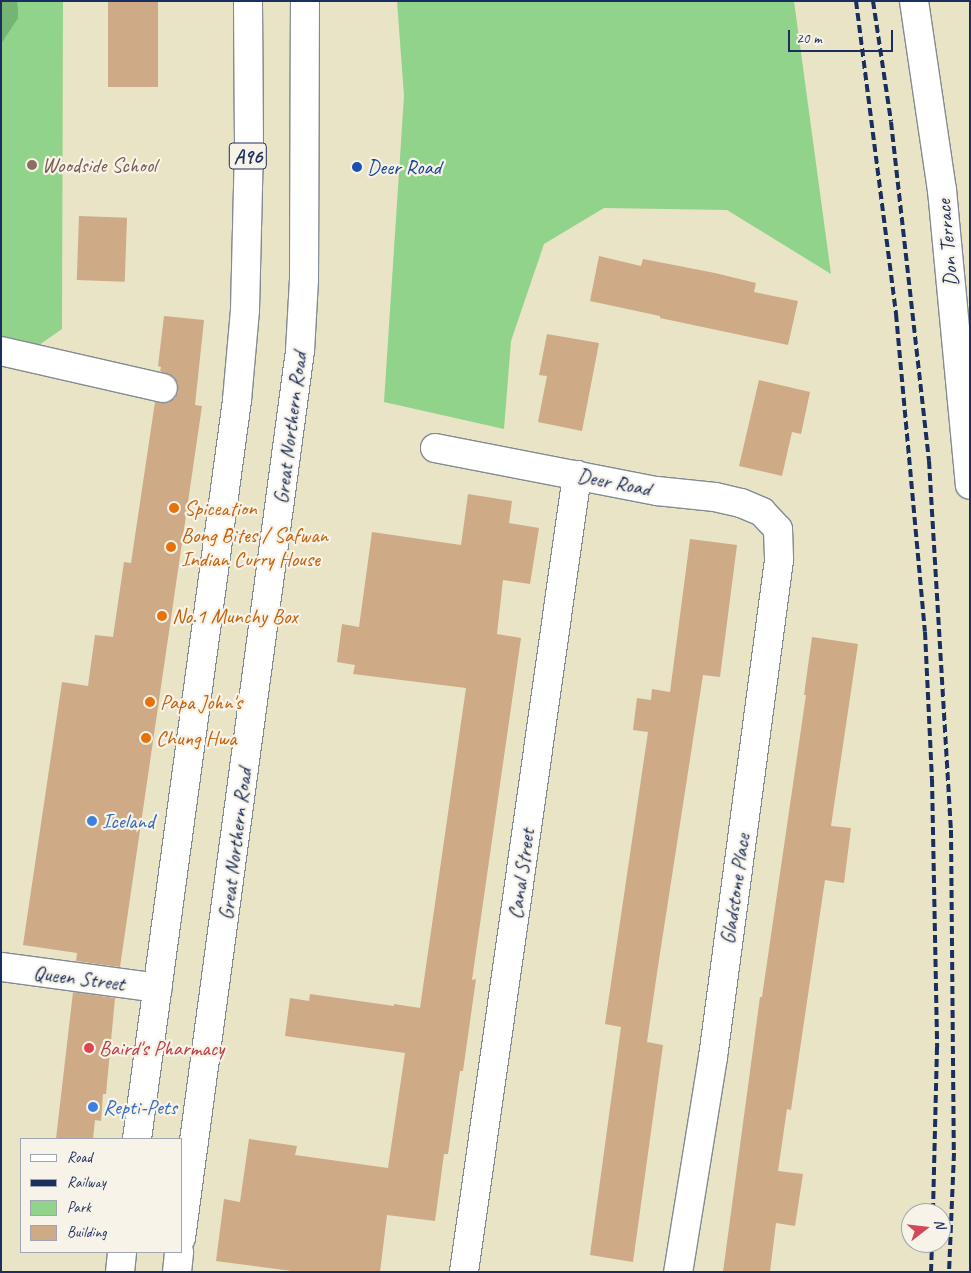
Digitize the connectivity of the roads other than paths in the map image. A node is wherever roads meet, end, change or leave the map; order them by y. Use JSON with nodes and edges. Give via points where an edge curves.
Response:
{"nodes":[{"id":1,"x":248,"y":1,"type":"edge"},
{"id":2,"x":305,"y":1,"type":"edge"},
{"id":3,"x":914,"y":1,"type":"edge"},
{"id":4,"x":1,"y":351,"type":"edge"},
{"id":5,"x":163,"y":388,"type":"dead end"},
{"id":6,"x":435,"y":448,"type":"dead end"},
{"id":7,"x":577,"y":475,"type":"junction"},
{"id":8,"x":970,"y":485,"type":"edge"},
{"id":9,"x":762,"y":512,"type":"joint"},
{"id":10,"x":1,"y":968,"type":"edge"},
{"id":11,"x":158,"y":988,"type":"junction"},
{"id":12,"x":137,"y":1138,"type":"edge"},
{"id":13,"x":182,"y":1231,"type":"edge"},
{"id":14,"x":122,"y":1253,"type":"edge"},
{"id":15,"x":179,"y":1253,"type":"edge"},
{"id":16,"x":120,"y":1272,"type":"edge"},
{"id":17,"x":176,"y":1272,"type":"edge"},
{"id":18,"x":464,"y":1272,"type":"edge"},
{"id":19,"x":678,"y":1272,"type":"edge"}],
"edges":[{"from":1,"to":11,"type":"street","number":"A96","via":[[245,310],[235,419]]},
{"from":2,"to":13,"type":"street","name":"Great Northern Road","via":[[304,280],[300,351]]},
{"from":3,"to":8,"type":"street","name":"Don Terrace","via":[[942,190]]},
{"from":4,"to":5,"type":"street"},
{"from":6,"to":7,"type":"street","name":"Deer Road"},
{"from":7,"to":9,"type":"street","name":"Deer Road","via":[[657,491],[715,497]]},
{"from":7,"to":18,"type":"street","name":"Canal Street"},
{"from":9,"to":19,"type":"street","name":"Gladstone Place","via":[[778,529],[779,560],[712,1057]]},
{"from":10,"to":11,"type":"street","name":"Queen Street"},
{"from":11,"to":12,"type":"street","number":"A96"},
{"from":14,"to":16,"type":"street"},
{"from":15,"to":17,"type":"street"}]}
